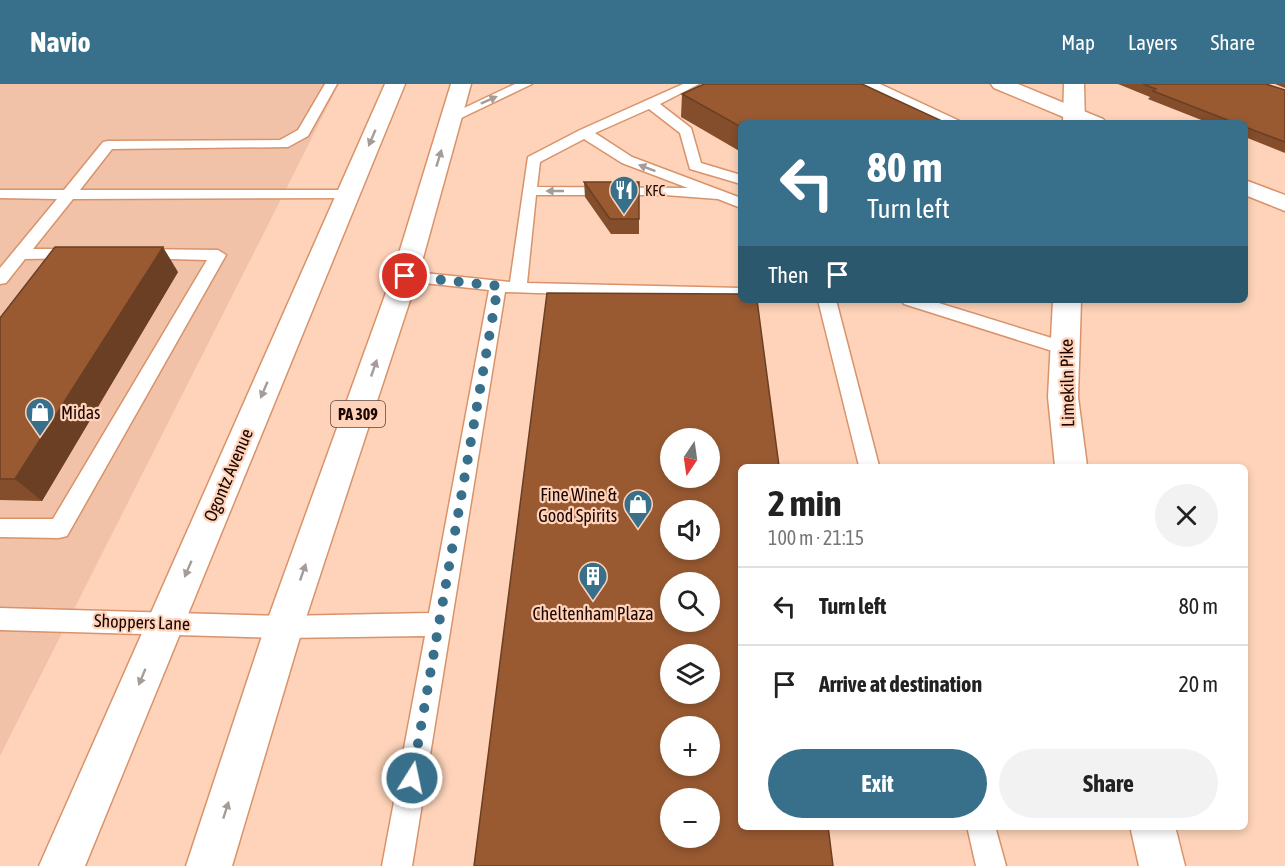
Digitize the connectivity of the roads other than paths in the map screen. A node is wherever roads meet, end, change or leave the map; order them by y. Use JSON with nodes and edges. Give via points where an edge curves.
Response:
{"nodes":[{"id":1,"x":331,"y":84,"type":"edge"},
{"id":2,"x":395,"y":84,"type":"edge"},
{"id":3,"x":461,"y":84,"type":"edge"},
{"id":4,"x":526,"y":84,"type":"edge"},
{"id":5,"x":693,"y":84,"type":"edge"},
{"id":6,"x":869,"y":84,"type":"edge"},
{"id":7,"x":1001,"y":84,"type":"edge"},
{"id":8,"x":1074,"y":84,"type":"edge"},
{"id":9,"x":650,"y":103,"type":"junction"},
{"id":10,"x":452,"y":117,"type":"junction"},
{"id":11,"x":1074,"y":118,"type":"edge"},
{"id":12,"x":950,"y":120,"type":"edge"},
{"id":13,"x":585,"y":133,"type":"junction"},
{"id":14,"x":738,"y":179,"type":"edge"},
{"id":15,"x":1248,"y":188,"type":"edge"},
{"id":16,"x":529,"y":191,"type":"junction"},
{"id":17,"x":0,"y":194,"type":"edge"},
{"id":18,"x":67,"y":194,"type":"junction"},
{"id":19,"x":348,"y":195,"type":"junction"},
{"id":20,"x":719,"y":195,"type":"junction"},
{"id":21,"x":738,"y":202,"type":"edge"},
{"id":22,"x":1285,"y":204,"type":"edge"},
{"id":23,"x":21,"y":254,"type":"junction"},
{"id":24,"x":90,"y":254,"type":"edge"},
{"id":25,"x":125,"y":254,"type":"edge"},
{"id":26,"x":405,"y":276,"type":"junction"},
{"id":27,"x":0,"y":279,"type":"edge"},
{"id":28,"x":508,"y":287,"type":"junction"},
{"id":29,"x":738,"y":294,"type":"edge"},
{"id":30,"x":828,"y":303,"type":"edge"},
{"id":31,"x":919,"y":303,"type":"edge"},
{"id":32,"x":1067,"y":303,"type":"edge"},
{"id":33,"x":1065,"y":349,"type":"junction"},
{"id":34,"x":868,"y":464,"type":"edge"},
{"id":35,"x":1071,"y":464,"type":"edge"},
{"id":36,"x":0,"y":528,"type":"edge"},
{"id":37,"x":0,"y":619,"type":"edge"},
{"id":38,"x":165,"y":623,"type":"junction"},
{"id":39,"x":439,"y":624,"type":"junction"},
{"id":40,"x":284,"y":627,"type":"junction"},
{"id":41,"x":982,"y":830,"type":"edge"},
{"id":42,"x":1153,"y":830,"type":"edge"},
{"id":43,"x":62,"y":866,"type":"edge"},
{"id":44,"x":208,"y":866,"type":"edge"},
{"id":45,"x":397,"y":866,"type":"edge"},
{"id":46,"x":991,"y":866,"type":"edge"},
{"id":47,"x":1162,"y":866,"type":"edge"}],
"edges":[{"from":1,"to":18,"type":"lane","via":[[303,133],[283,144],[108,145]]},
{"from":2,"to":19,"type":"main road","name":"Ogontz Avenue","one_way":true},
{"from":3,"to":10,"type":"main road","number":"PA 309"},
{"from":10,"to":4,"type":"lane","one_way":true},
{"from":5,"to":9,"type":"lane"},
{"from":6,"to":12,"type":"lane"},
{"from":7,"to":11,"type":"main road"},
{"from":8,"to":11,"type":"main road"},
{"from":9,"to":13,"type":"lane"},
{"from":9,"to":14,"type":"lane","via":[[686,131],[695,166]]},
{"from":26,"to":10,"type":"main road","number":"PA 309","one_way":true},
{"from":13,"to":16,"type":"lane","via":[[533,160]]},
{"from":20,"to":13,"type":"lane","one_way":true,"via":[[627,160]]},
{"from":15,"to":22,"type":"main road"},
{"from":20,"to":16,"type":"lane","one_way":true},
{"from":16,"to":28,"type":"lane"},
{"from":17,"to":18,"type":"lane"},
{"from":18,"to":19,"type":"lane"},
{"from":18,"to":23,"type":"lane"},
{"from":19,"to":38,"type":"main road","name":"Ogontz Avenue","one_way":true},
{"from":20,"to":21,"type":"lane"},
{"from":23,"to":24,"type":"lane"},
{"from":23,"to":27,"type":"lane"},
{"from":25,"to":36,"type":"lane","via":[[218,255],[59,529]]},
{"from":26,"to":28,"type":"lane"},
{"from":40,"to":26,"type":"main road","number":"PA 309","one_way":true},
{"from":28,"to":29,"type":"lane"},
{"from":28,"to":39,"type":"lane"},
{"from":30,"to":34,"type":"lane"},
{"from":31,"to":33,"type":"lane"},
{"from":32,"to":33,"type":"main road","name":"Limekiln Pike"},
{"from":33,"to":35,"type":"main road","name":"Limekiln Pike","via":[[1063,397]]},
{"from":37,"to":38,"type":"lane","name":"Shoppers Lane"},
{"from":38,"to":40,"type":"lane","name":"Shoppers Lane"},
{"from":38,"to":43,"type":"main road","name":"Ogontz Avenue","one_way":true},
{"from":39,"to":40,"type":"lane","name":"Shoppers Lane"},
{"from":39,"to":45,"type":"lane"},
{"from":44,"to":40,"type":"main road","number":"PA 309","one_way":true},
{"from":41,"to":46,"type":"lane"},
{"from":42,"to":47,"type":"main road"}]}
